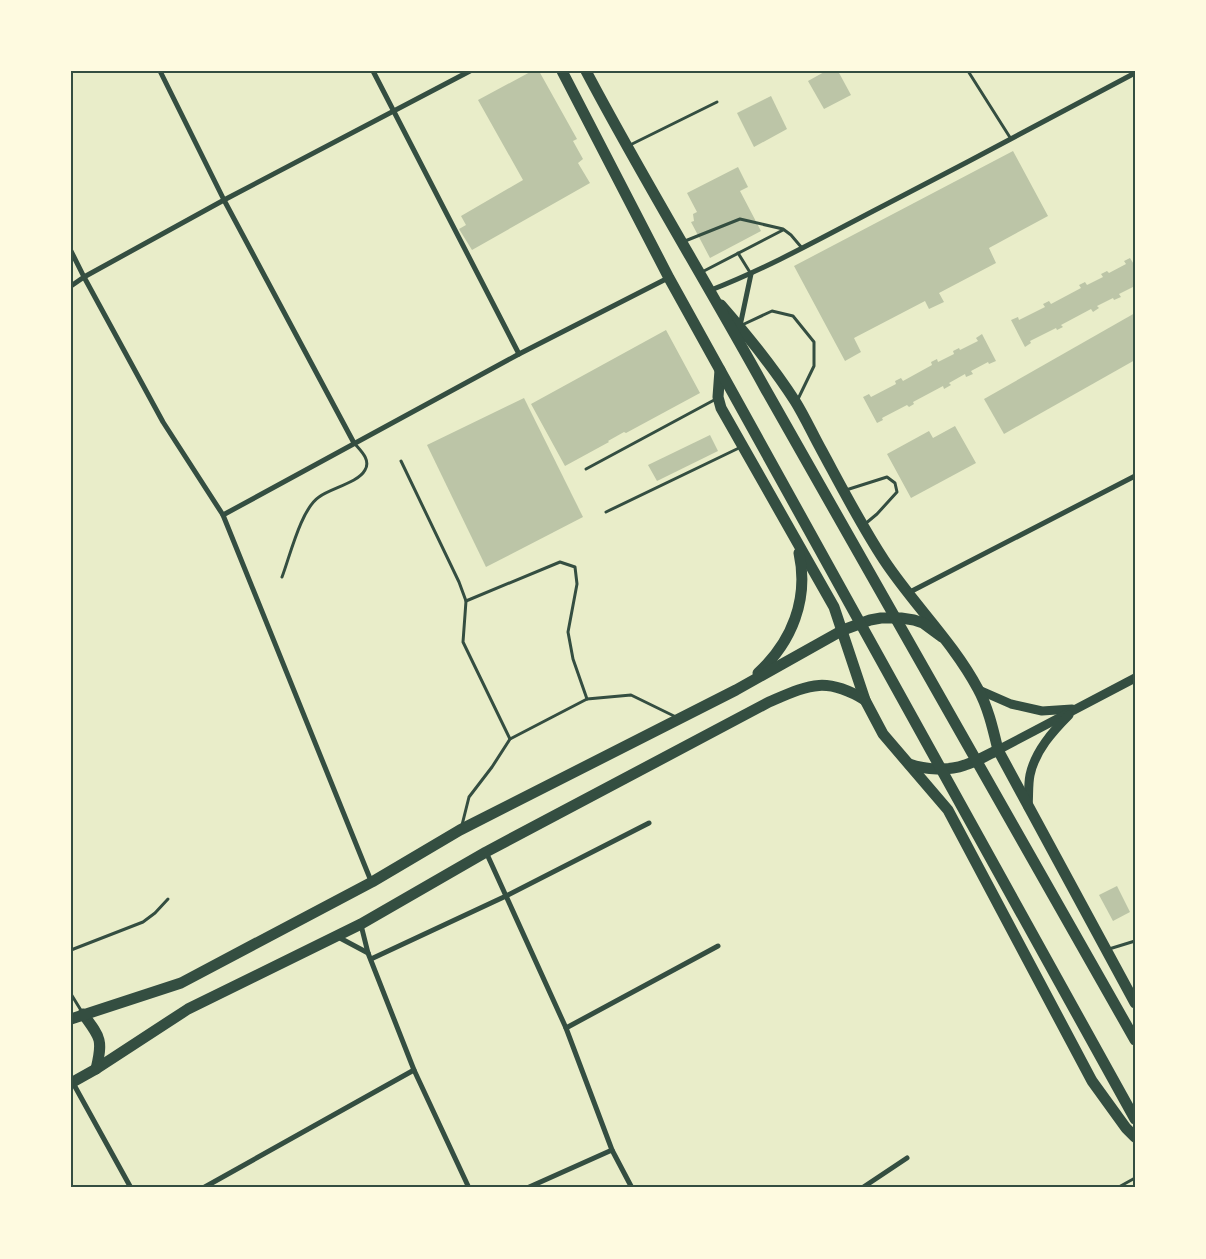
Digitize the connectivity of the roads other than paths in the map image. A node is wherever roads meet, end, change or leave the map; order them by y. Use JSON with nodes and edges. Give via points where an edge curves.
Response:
{"nodes":[{"id":1,"x":160,"y":71,"type":"edge"},
{"id":2,"x":373,"y":71,"type":"edge"},
{"id":3,"x":470,"y":71,"type":"edge"},
{"id":4,"x":562,"y":71,"type":"edge"},
{"id":5,"x":586,"y":71,"type":"edge"},
{"id":6,"x":968,"y":71,"type":"edge"},
{"id":7,"x":1135,"y":73,"type":"edge"},
{"id":8,"x":717,"y":102,"type":"dead end"},
{"id":9,"x":393,"y":111,"type":"junction"},
{"id":10,"x":1012,"y":139,"type":"junction"},
{"id":11,"x":627,"y":146,"type":"junction"},
{"id":12,"x":224,"y":200,"type":"junction"},
{"id":13,"x":784,"y":229,"type":"junction"},
{"id":14,"x":682,"y":242,"type":"junction"},
{"id":15,"x":802,"y":248,"type":"junction"},
{"id":16,"x":71,"y":251,"type":"edge"},
{"id":17,"x":738,"y":253,"type":"junction"},
{"id":18,"x":699,"y":273,"type":"junction"},
{"id":19,"x":751,"y":274,"type":"junction"},
{"id":20,"x":84,"y":277,"type":"junction"},
{"id":21,"x":669,"y":278,"type":"junction"},
{"id":22,"x":71,"y":286,"type":"edge"},
{"id":23,"x":714,"y":295,"type":"junction"},
{"id":24,"x":740,"y":326,"type":"junction"},
{"id":25,"x":519,"y":354,"type":"junction"},
{"id":26,"x":720,"y":370,"type":"junction"},
{"id":27,"x":718,"y":398,"type":"junction"},
{"id":28,"x":796,"y":403,"type":"junction"},
{"id":29,"x":354,"y":443,"type":"junction"},
{"id":30,"x":742,"y":446,"type":"junction"},
{"id":31,"x":401,"y":461,"type":"dead end"},
{"id":32,"x":586,"y":469,"type":"dead end"},
{"id":33,"x":1135,"y":476,"type":"edge"},
{"id":34,"x":843,"y":491,"type":"junction"},
{"id":35,"x":606,"y":512,"type":"dead end"},
{"id":36,"x":223,"y":515,"type":"junction"},
{"id":37,"x":863,"y":526,"type":"junction"},
{"id":38,"x":796,"y":541,"type":"junction"},
{"id":39,"x":282,"y":577,"type":"dead end"},
{"id":40,"x":907,"y":593,"type":"junction"},
{"id":41,"x":466,"y":601,"type":"junction"},
{"id":42,"x":842,"y":630,"type":"junction"},
{"id":43,"x":942,"y":637,"type":"junction"},
{"id":44,"x":1135,"y":678,"type":"edge"},
{"id":45,"x":736,"y":690,"type":"junction"},
{"id":46,"x":979,"y":690,"type":"junction"},
{"id":47,"x":587,"y":699,"type":"junction"},
{"id":48,"x":865,"y":700,"type":"junction"},
{"id":49,"x":1075,"y":709,"type":"junction"},
{"id":50,"x":679,"y":719,"type":"junction"},
{"id":51,"x":510,"y":739,"type":"junction"},
{"id":52,"x":998,"y":750,"type":"junction"},
{"id":53,"x":908,"y":763,"type":"junction"},
{"id":54,"x":1028,"y":807,"type":"junction"},
{"id":55,"x":649,"y":823,"type":"dead end"},
{"id":56,"x":460,"y":830,"type":"junction"},
{"id":57,"x":486,"y":852,"type":"junction"},
{"id":58,"x":372,"y":882,"type":"junction"},
{"id":59,"x":506,"y":896,"type":"junction"},
{"id":60,"x":168,"y":899,"type":"dead end"},
{"id":61,"x":361,"y":924,"type":"junction"},
{"id":62,"x":336,"y":936,"type":"junction"},
{"id":63,"x":1135,"y":941,"type":"edge"},
{"id":64,"x":718,"y":946,"type":"dead end"},
{"id":65,"x":71,"y":950,"type":"edge"},
{"id":66,"x":1106,"y":950,"type":"junction"},
{"id":67,"x":368,"y":953,"type":"junction"},
{"id":68,"x":371,"y":959,"type":"junction"},
{"id":69,"x":71,"y":994,"type":"edge"},
{"id":70,"x":1135,"y":1003,"type":"edge"},
{"id":71,"x":83,"y":1014,"type":"junction"},
{"id":72,"x":71,"y":1019,"type":"edge"},
{"id":73,"x":566,"y":1028,"type":"junction"},
{"id":74,"x":1135,"y":1040,"type":"edge"},
{"id":75,"x":96,"y":1069,"type":"junction"},
{"id":76,"x":414,"y":1070,"type":"junction"},
{"id":77,"x":72,"y":1082,"type":"edge"},
{"id":78,"x":1135,"y":1120,"type":"edge"},
{"id":79,"x":1135,"y":1137,"type":"edge"},
{"id":80,"x":612,"y":1150,"type":"junction"},
{"id":81,"x":907,"y":1158,"type":"dead end"},
{"id":82,"x":1135,"y":1178,"type":"edge"},
{"id":83,"x":131,"y":1188,"type":"edge"},
{"id":84,"x":203,"y":1188,"type":"edge"},
{"id":85,"x":469,"y":1188,"type":"edge"},
{"id":86,"x":527,"y":1188,"type":"edge"},
{"id":87,"x":632,"y":1188,"type":"edge"},
{"id":88,"x":862,"y":1188,"type":"edge"},
{"id":89,"x":1118,"y":1188,"type":"edge"}],
"edges":[{"from":1,"to":12,"type":"street"},
{"from":2,"to":9,"type":"street"},
{"from":3,"to":9,"type":"street"},
{"from":4,"to":21,"type":"main road"},
{"from":5,"to":11,"type":"main road"},
{"from":6,"to":10,"type":"lane"},
{"from":7,"to":10,"type":"street"},
{"from":8,"to":11,"type":"lane"},
{"from":9,"to":12,"type":"street"},
{"from":9,"to":25,"type":"street"},
{"from":10,"to":15,"type":"street"},
{"from":11,"to":14,"type":"main road"},
{"from":12,"to":20,"type":"street"},
{"from":12,"to":29,"type":"street"},
{"from":13,"to":14,"type":"lane","via":[[740,219]]},
{"from":13,"to":15,"type":"lane"},
{"from":13,"to":17,"type":"lane"},
{"from":14,"to":18,"type":"main road"},
{"from":15,"to":19,"type":"street"},
{"from":16,"to":20,"type":"street"},
{"from":17,"to":18,"type":"lane"},
{"from":17,"to":19,"type":"lane"},
{"from":18,"to":23,"type":"main road"},
{"from":19,"to":23,"type":"street"},
{"from":19,"to":24,"type":"street"},
{"from":20,"to":22,"type":"street"},
{"from":20,"to":36,"type":"street","via":[[163,422]]},
{"from":21,"to":25,"type":"street"},
{"from":21,"to":26,"type":"main road"},
{"from":23,"to":24,"type":"main road"},
{"from":23,"to":74,"type":"main road"},
{"from":24,"to":28,"type":"main road"},
{"from":24,"to":28,"type":"lane","via":[[772,311],[793,316],[814,342],[814,366]]},
{"from":25,"to":29,"type":"street"},
{"from":26,"to":27,"type":"main road"},
{"from":26,"to":78,"type":"main road"},
{"from":27,"to":30,"type":"main road"},
{"from":27,"to":32,"type":"lane"},
{"from":28,"to":34,"type":"main road"},
{"from":29,"to":36,"type":"street"},
{"from":29,"to":39,"type":"lane","via":[[366,458],[367,468],[362,476],[319,497],[307,509]]},
{"from":30,"to":35,"type":"lane"},
{"from":30,"to":38,"type":"main road"},
{"from":31,"to":41,"type":"lane"},
{"from":33,"to":40,"type":"street"},
{"from":34,"to":37,"type":"main road"},
{"from":34,"to":37,"type":"lane","via":[[887,477],[895,483],[897,492]]},
{"from":36,"to":58,"type":"street"},
{"from":37,"to":40,"type":"main road"},
{"from":38,"to":42,"type":"main road","via":[[834,607]]},
{"from":38,"to":45,"type":"main road","via":[[802,575],[793,625],[773,657]]},
{"from":40,"to":43,"type":"main road"},
{"from":41,"to":47,"type":"lane","via":[[560,562],[574,567],[577,584],[568,632],[573,659]]},
{"from":41,"to":51,"type":"lane","via":[[463,642]]},
{"from":42,"to":43,"type":"main road","via":[[870,620],[901,618],[924,623]]},
{"from":42,"to":45,"type":"main road"},
{"from":42,"to":48,"type":"main road"},
{"from":43,"to":46,"type":"main road"},
{"from":44,"to":49,"type":"street"},
{"from":45,"to":50,"type":"main road"},
{"from":46,"to":49,"type":"street","via":[[1011,704],[1042,711]]},
{"from":46,"to":52,"type":"main road"},
{"from":47,"to":50,"type":"lane","via":[[631,695]]},
{"from":47,"to":51,"type":"lane"},
{"from":48,"to":53,"type":"main road","via":[[883,734]]},
{"from":48,"to":57,"type":"main road","via":[[828,684],[808,686],[790,693],[729,722]]},
{"from":49,"to":52,"type":"street"},
{"from":49,"to":54,"type":"street","via":[[1050,735],[1038,756],[1030,774]]},
{"from":50,"to":56,"type":"main road"},
{"from":51,"to":56,"type":"lane","via":[[469,797]]},
{"from":52,"to":53,"type":"main road","via":[[964,766],[935,769]]},
{"from":52,"to":54,"type":"main road"},
{"from":53,"to":79,"type":"main road","via":[[948,810],[1092,1081]]},
{"from":54,"to":66,"type":"main road"},
{"from":55,"to":59,"type":"street"},
{"from":56,"to":58,"type":"main road"},
{"from":57,"to":59,"type":"street"},
{"from":57,"to":61,"type":"main road"},
{"from":58,"to":71,"type":"main road","via":[[181,983]]},
{"from":59,"to":68,"type":"street"},
{"from":59,"to":73,"type":"street"},
{"from":60,"to":65,"type":"lane","via":[[143,922]]},
{"from":61,"to":62,"type":"main road"},
{"from":61,"to":67,"type":"street"},
{"from":62,"to":67,"type":"street"},
{"from":62,"to":75,"type":"main road","via":[[188,1009]]},
{"from":63,"to":66,"type":"lane"},
{"from":64,"to":73,"type":"street"},
{"from":66,"to":70,"type":"main road"},
{"from":67,"to":68,"type":"street"},
{"from":68,"to":76,"type":"street"},
{"from":69,"to":71,"type":"lane"},
{"from":71,"to":72,"type":"main road"},
{"from":71,"to":75,"type":"main road","via":[[100,1040]]},
{"from":73,"to":80,"type":"street"},
{"from":75,"to":77,"type":"main road"},
{"from":76,"to":84,"type":"street"},
{"from":76,"to":85,"type":"street"},
{"from":77,"to":83,"type":"street"},
{"from":80,"to":86,"type":"street"},
{"from":80,"to":87,"type":"street"},
{"from":81,"to":88,"type":"street"},
{"from":82,"to":89,"type":"lane"}]}
